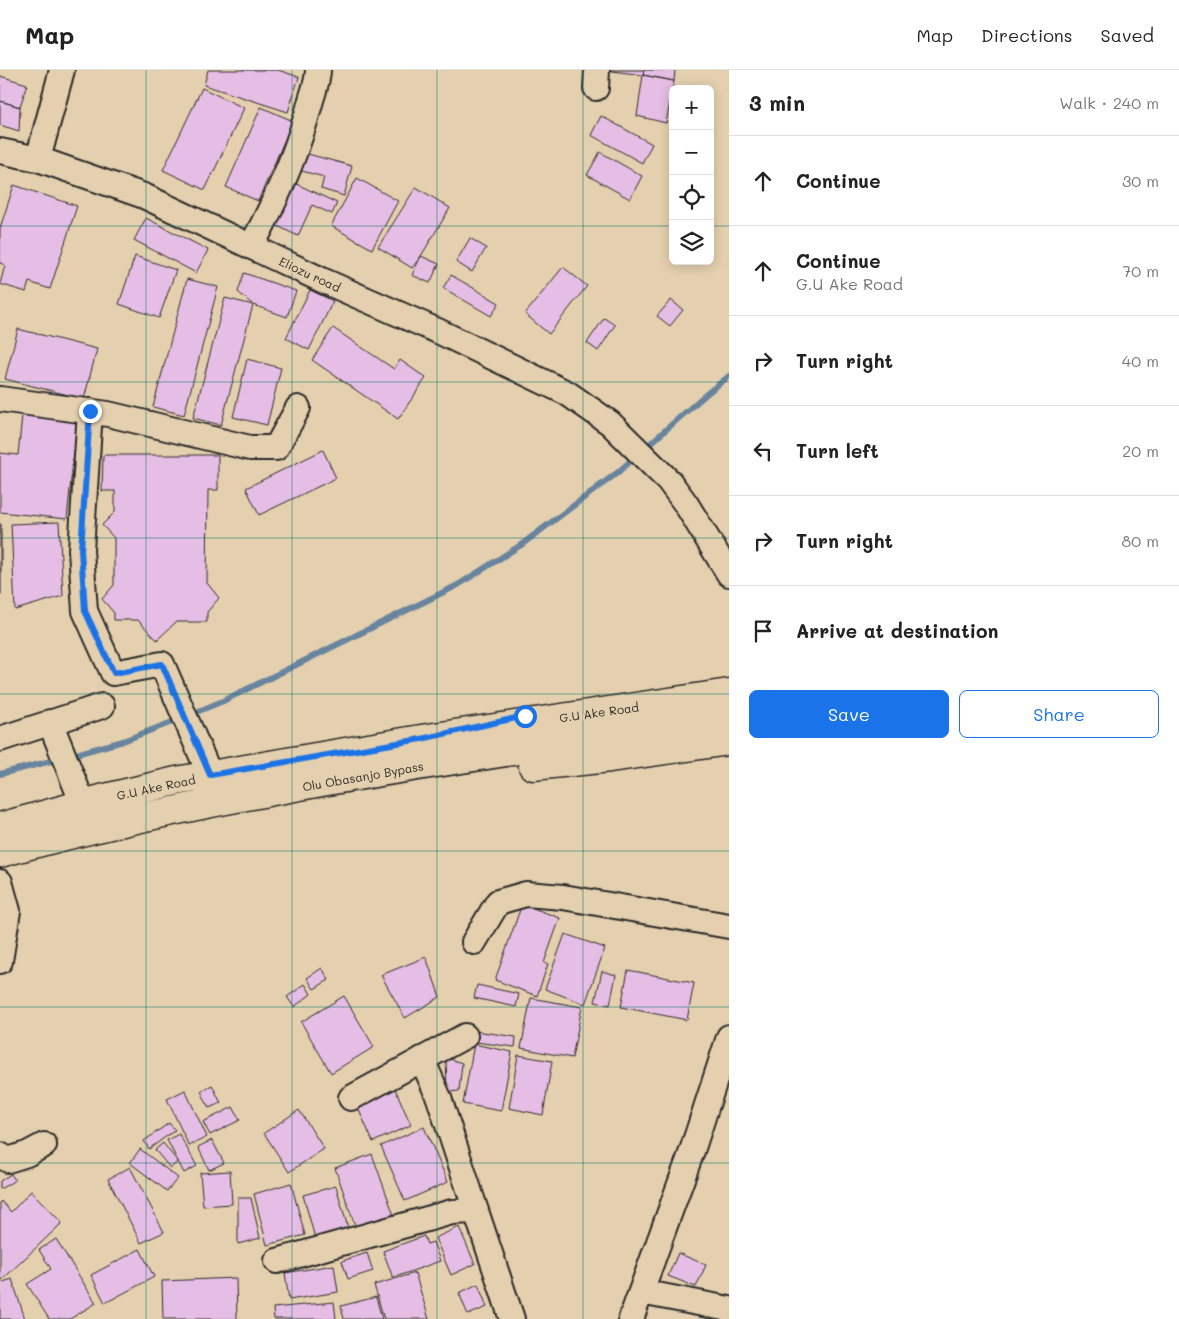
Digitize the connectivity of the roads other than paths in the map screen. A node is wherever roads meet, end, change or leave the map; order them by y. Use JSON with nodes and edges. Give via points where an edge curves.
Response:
{"nodes":[{"id":1,"x":62,"y":70,"type":"edge"},
{"id":2,"x":318,"y":70,"type":"edge"},
{"id":3,"x":0,"y":151,"type":"edge"},
{"id":4,"x":38,"y":159,"type":"junction"},
{"id":5,"x":251,"y":247,"type":"junction"},
{"id":6,"x":0,"y":399,"type":"edge"},
{"id":7,"x":298,"y":408,"type":"dead end"},
{"id":8,"x":90,"y":411,"type":"junction"},
{"id":9,"x":729,"y":574,"type":"edge"},
{"id":10,"x":729,"y":677,"type":"edge"},
{"id":11,"x":729,"y":693,"type":"edge"},
{"id":12,"x":102,"y":706,"type":"dead end"},
{"id":13,"x":729,"y":718,"type":"edge"},
{"id":14,"x":53,"y":729,"type":"junction"},
{"id":15,"x":0,"y":739,"type":"edge"},
{"id":16,"x":421,"y":739,"type":"junction"},
{"id":17,"x":729,"y":740,"type":"edge"},
{"id":18,"x":421,"y":766,"type":"junction"},
{"id":19,"x":210,"y":775,"type":"junction"},
{"id":20,"x":83,"y":804,"type":"junction"},
{"id":21,"x":0,"y":827,"type":"edge"},
{"id":22,"x":0,"y":853,"type":"edge"},
{"id":23,"x":0,"y":882,"type":"edge"},
{"id":24,"x":729,"y":926,"type":"edge"},
{"id":25,"x":474,"y":942,"type":"dead end"},
{"id":26,"x":0,"y":961,"type":"edge"},
{"id":27,"x":465,"y":1036,"type":"dead end"},
{"id":28,"x":729,"y":1037,"type":"edge"},
{"id":29,"x":422,"y":1059,"type":"junction"},
{"id":30,"x":350,"y":1098,"type":"dead end"},
{"id":31,"x":44,"y":1146,"type":"dead end"},
{"id":32,"x":0,"y":1155,"type":"edge"},
{"id":33,"x":476,"y":1211,"type":"junction"},
{"id":34,"x":277,"y":1261,"type":"dead end"},
{"id":35,"x":641,"y":1292,"type":"junction"},
{"id":36,"x":729,"y":1308,"type":"edge"},
{"id":37,"x":512,"y":1319,"type":"edge"},
{"id":38,"x":631,"y":1319,"type":"edge"}],
"edges":[{"from":1,"to":4,"type":"street"},
{"from":2,"to":5,"type":"street","via":[[307,117],[295,149]]},
{"from":3,"to":4,"type":"street","name":"Eliozu road"},
{"from":4,"to":5,"type":"street","name":"Eliozu road","via":[[144,196]]},
{"from":5,"to":9,"type":"street","name":"Eliozu road","via":[[567,393],[610,423],[669,481]]},
{"from":6,"to":8,"type":"street"},
{"from":7,"to":8,"type":"street","via":[[276,448],[250,448]]},
{"from":8,"to":19,"type":"street","via":[[81,550],[85,611],[114,673],[162,664]]},
{"from":10,"to":16,"type":"main road","via":[[597,698]]},
{"from":11,"to":16,"type":"main road","name":"G.U Ake Road"},
{"from":12,"to":14,"type":"street"},
{"from":13,"to":18,"type":"main road","name":"Olu Obasanjo Bypass"},
{"from":14,"to":15,"type":"street"},
{"from":14,"to":20,"type":"street"},
{"from":16,"to":19,"type":"main road","name":"G.U Ake Road"},
{"from":17,"to":18,"type":"main road","via":[[532,766]]},
{"from":18,"to":22,"type":"main road","name":"Olu Obasanjo Bypass","via":[[181,809]]},
{"from":19,"to":20,"type":"main road","name":"G.U Ake Road"},
{"from":20,"to":21,"type":"main road","name":"G.U Ake Road"},
{"from":23,"to":26,"type":"street","via":[[8,911]]},
{"from":24,"to":25,"type":"street","via":[[563,897],[526,894],[498,902]]},
{"from":27,"to":29,"type":"street"},
{"from":28,"to":35,"type":"street"},
{"from":29,"to":30,"type":"street"},
{"from":29,"to":33,"type":"street","via":[[440,1098]]},
{"from":31,"to":32,"type":"street","via":[[8,1160]]},
{"from":33,"to":34,"type":"street","via":[[452,1212]]},
{"from":33,"to":37,"type":"street"},
{"from":35,"to":36,"type":"street"},
{"from":35,"to":38,"type":"street"}]}
